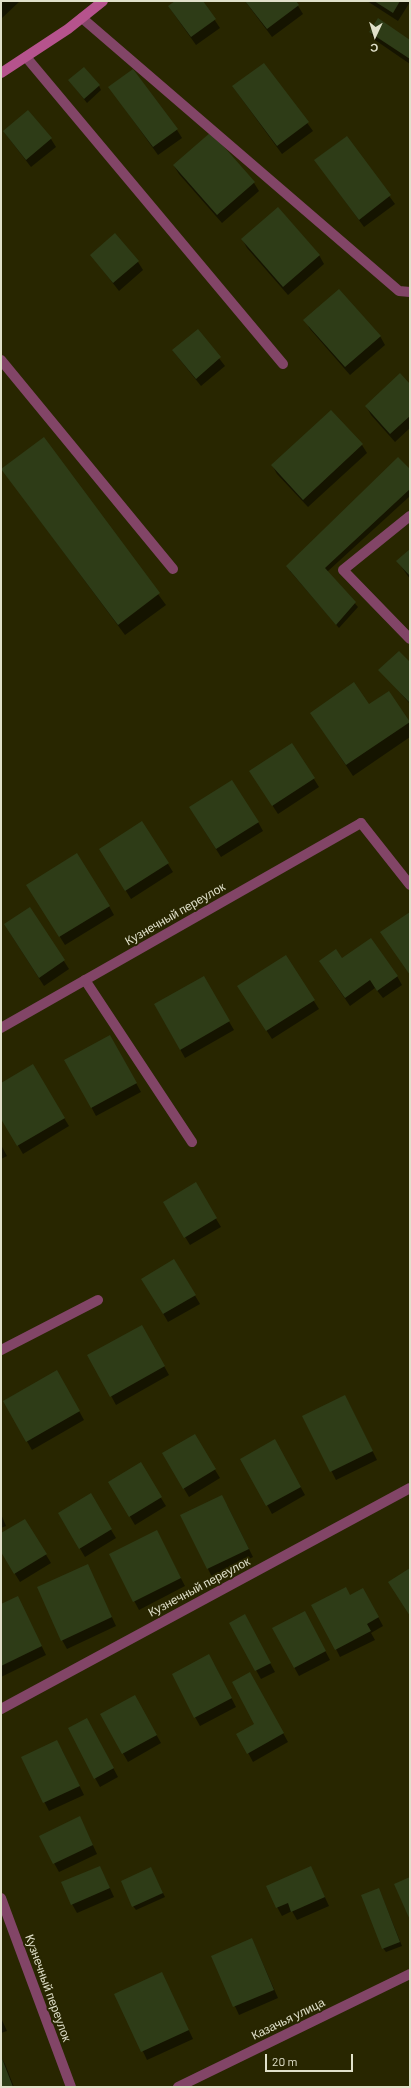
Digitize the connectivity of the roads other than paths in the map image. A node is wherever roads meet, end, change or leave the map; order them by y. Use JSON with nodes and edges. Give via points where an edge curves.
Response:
{"nodes":[{"id":1,"x":103,"y":1,"type":"edge"},
{"id":2,"x":82,"y":18,"type":"junction"},
{"id":3,"x":26,"y":57,"type":"junction"},
{"id":4,"x":1,"y":73,"type":"edge"},
{"id":5,"x":410,"y":292,"type":"edge"},
{"id":6,"x":1,"y":360,"type":"edge"},
{"id":7,"x":283,"y":364,"type":"dead end"},
{"id":8,"x":410,"y":516,"type":"edge"},
{"id":9,"x":173,"y":569,"type":"dead end"},
{"id":10,"x":410,"y":638,"type":"edge"},
{"id":11,"x":410,"y":885,"type":"edge"},
{"id":12,"x":85,"y":980,"type":"junction"},
{"id":13,"x":1,"y":1028,"type":"edge"},
{"id":14,"x":192,"y":1142,"type":"dead end"},
{"id":15,"x":98,"y":1300,"type":"dead end"},
{"id":16,"x":1,"y":1350,"type":"edge"},
{"id":17,"x":410,"y":1488,"type":"edge"},
{"id":18,"x":1,"y":1709,"type":"edge"},
{"id":19,"x":1,"y":1898,"type":"edge"},
{"id":20,"x":410,"y":1974,"type":"edge"},
{"id":21,"x":71,"y":2087,"type":"edge"},
{"id":22,"x":178,"y":2087,"type":"edge"}],
"edges":[{"from":1,"to":2,"type":"street"},
{"from":2,"to":3,"type":"street"},
{"from":2,"to":5,"type":"street","via":[[399,291]]},
{"from":3,"to":4,"type":"street"},
{"from":3,"to":7,"type":"street"},
{"from":6,"to":9,"type":"street"},
{"from":8,"to":10,"type":"street","via":[[343,570]]},
{"from":11,"to":12,"type":"street","name":"Кузнечный переулок","via":[[361,823]]},
{"from":12,"to":13,"type":"street","name":"Кузнечный переулок"},
{"from":12,"to":14,"type":"street"},
{"from":15,"to":16,"type":"street"},
{"from":17,"to":18,"type":"street","name":"Кузнечный переулок"},
{"from":19,"to":21,"type":"street","name":"Кузнечный переулок"},
{"from":20,"to":22,"type":"street","name":"Казачья улица"}]}
